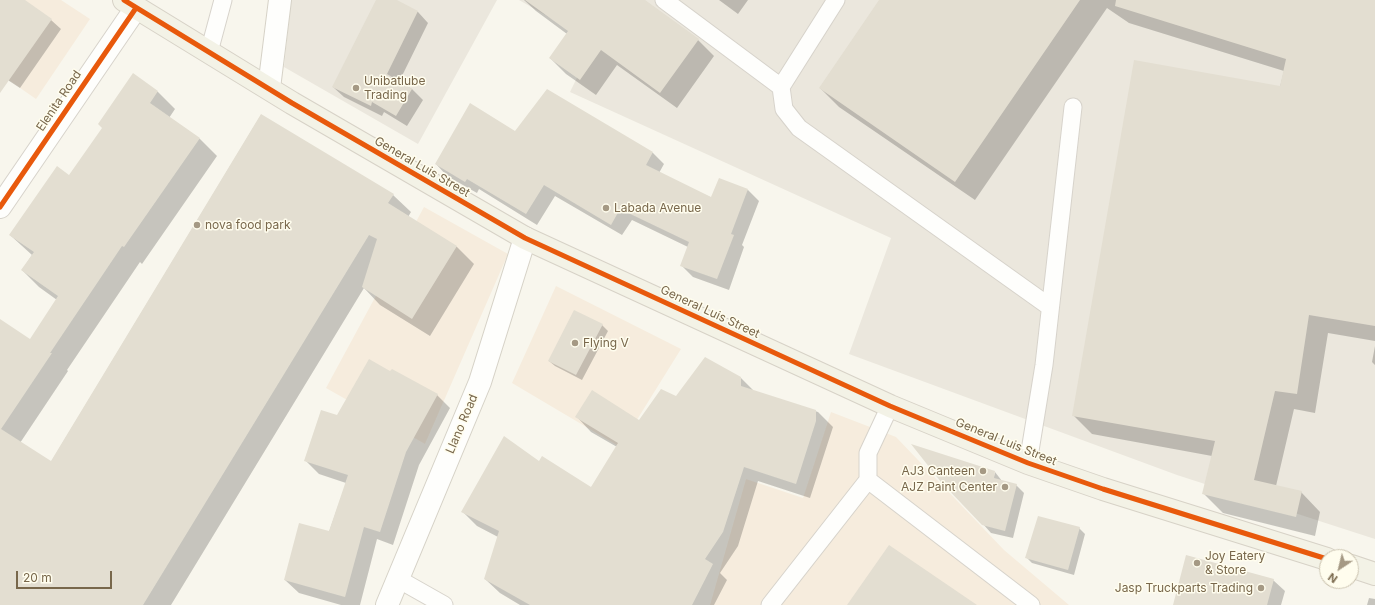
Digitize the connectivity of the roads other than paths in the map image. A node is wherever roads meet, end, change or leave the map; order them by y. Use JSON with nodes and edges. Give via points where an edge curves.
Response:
{"nodes":[{"id":1,"x":223,"y":0,"type":"edge"},
{"id":2,"x":280,"y":0,"type":"edge"},
{"id":3,"x":664,"y":0,"type":"edge"},
{"id":4,"x":836,"y":0,"type":"edge"},
{"id":5,"x":130,"y":4,"type":"edge"},
{"id":6,"x":209,"y":52,"type":"junction"},
{"id":7,"x":781,"y":87,"type":"junction"},
{"id":8,"x":269,"y":88,"type":"junction"},
{"id":9,"x":1073,"y":107,"type":"dead end"},
{"id":10,"x":0,"y":207,"type":"edge"},
{"id":11,"x":525,"y":238,"type":"junction"},
{"id":12,"x":1050,"y":307,"type":"junction"},
{"id":13,"x":890,"y":406,"type":"junction"},
{"id":14,"x":1028,"y":463,"type":"junction"},
{"id":15,"x":868,"y":480,"type":"junction"},
{"id":16,"x":1319,"y":556,"type":"edge"},
{"id":17,"x":1359,"y":569,"type":"edge"},
{"id":18,"x":1375,"y":574,"type":"edge"},
{"id":19,"x":398,"y":579,"type":"junction"},
{"id":20,"x":387,"y":605,"type":"edge"},
{"id":21,"x":444,"y":605,"type":"edge"},
{"id":22,"x":770,"y":605,"type":"edge"},
{"id":23,"x":1031,"y":605,"type":"edge"}],
"edges":[{"from":1,"to":6,"type":"lane"},
{"from":2,"to":8,"type":"main road"},
{"from":3,"to":7,"type":"lane"},
{"from":4,"to":7,"type":"lane"},
{"from":5,"to":6,"type":"main road","name":"General Luis Street"},
{"from":5,"to":10,"type":"main road","name":"Elenita Road"},
{"from":6,"to":8,"type":"main road","name":"General Luis Street"},
{"from":7,"to":12,"type":"lane","via":[[784,109],[799,128]]},
{"from":8,"to":11,"type":"main road","name":"General Luis Street"},
{"from":9,"to":12,"type":"lane"},
{"from":11,"to":13,"type":"main road","name":"General Luis Street"},
{"from":11,"to":19,"type":"main road","name":"Llano Road","via":[[480,382]]},
{"from":12,"to":14,"type":"lane","via":[[1044,365]]},
{"from":13,"to":14,"type":"main road","name":"General Luis Street"},
{"from":13,"to":15,"type":"lane","via":[[868,453]]},
{"from":14,"to":16,"type":"main road","name":"General Luis Street"},
{"from":15,"to":22,"type":"lane"},
{"from":15,"to":23,"type":"lane"},
{"from":17,"to":18,"type":"main road"},
{"from":19,"to":20,"type":"main road","name":"Llano Road"},
{"from":19,"to":21,"type":"lane"}]}
